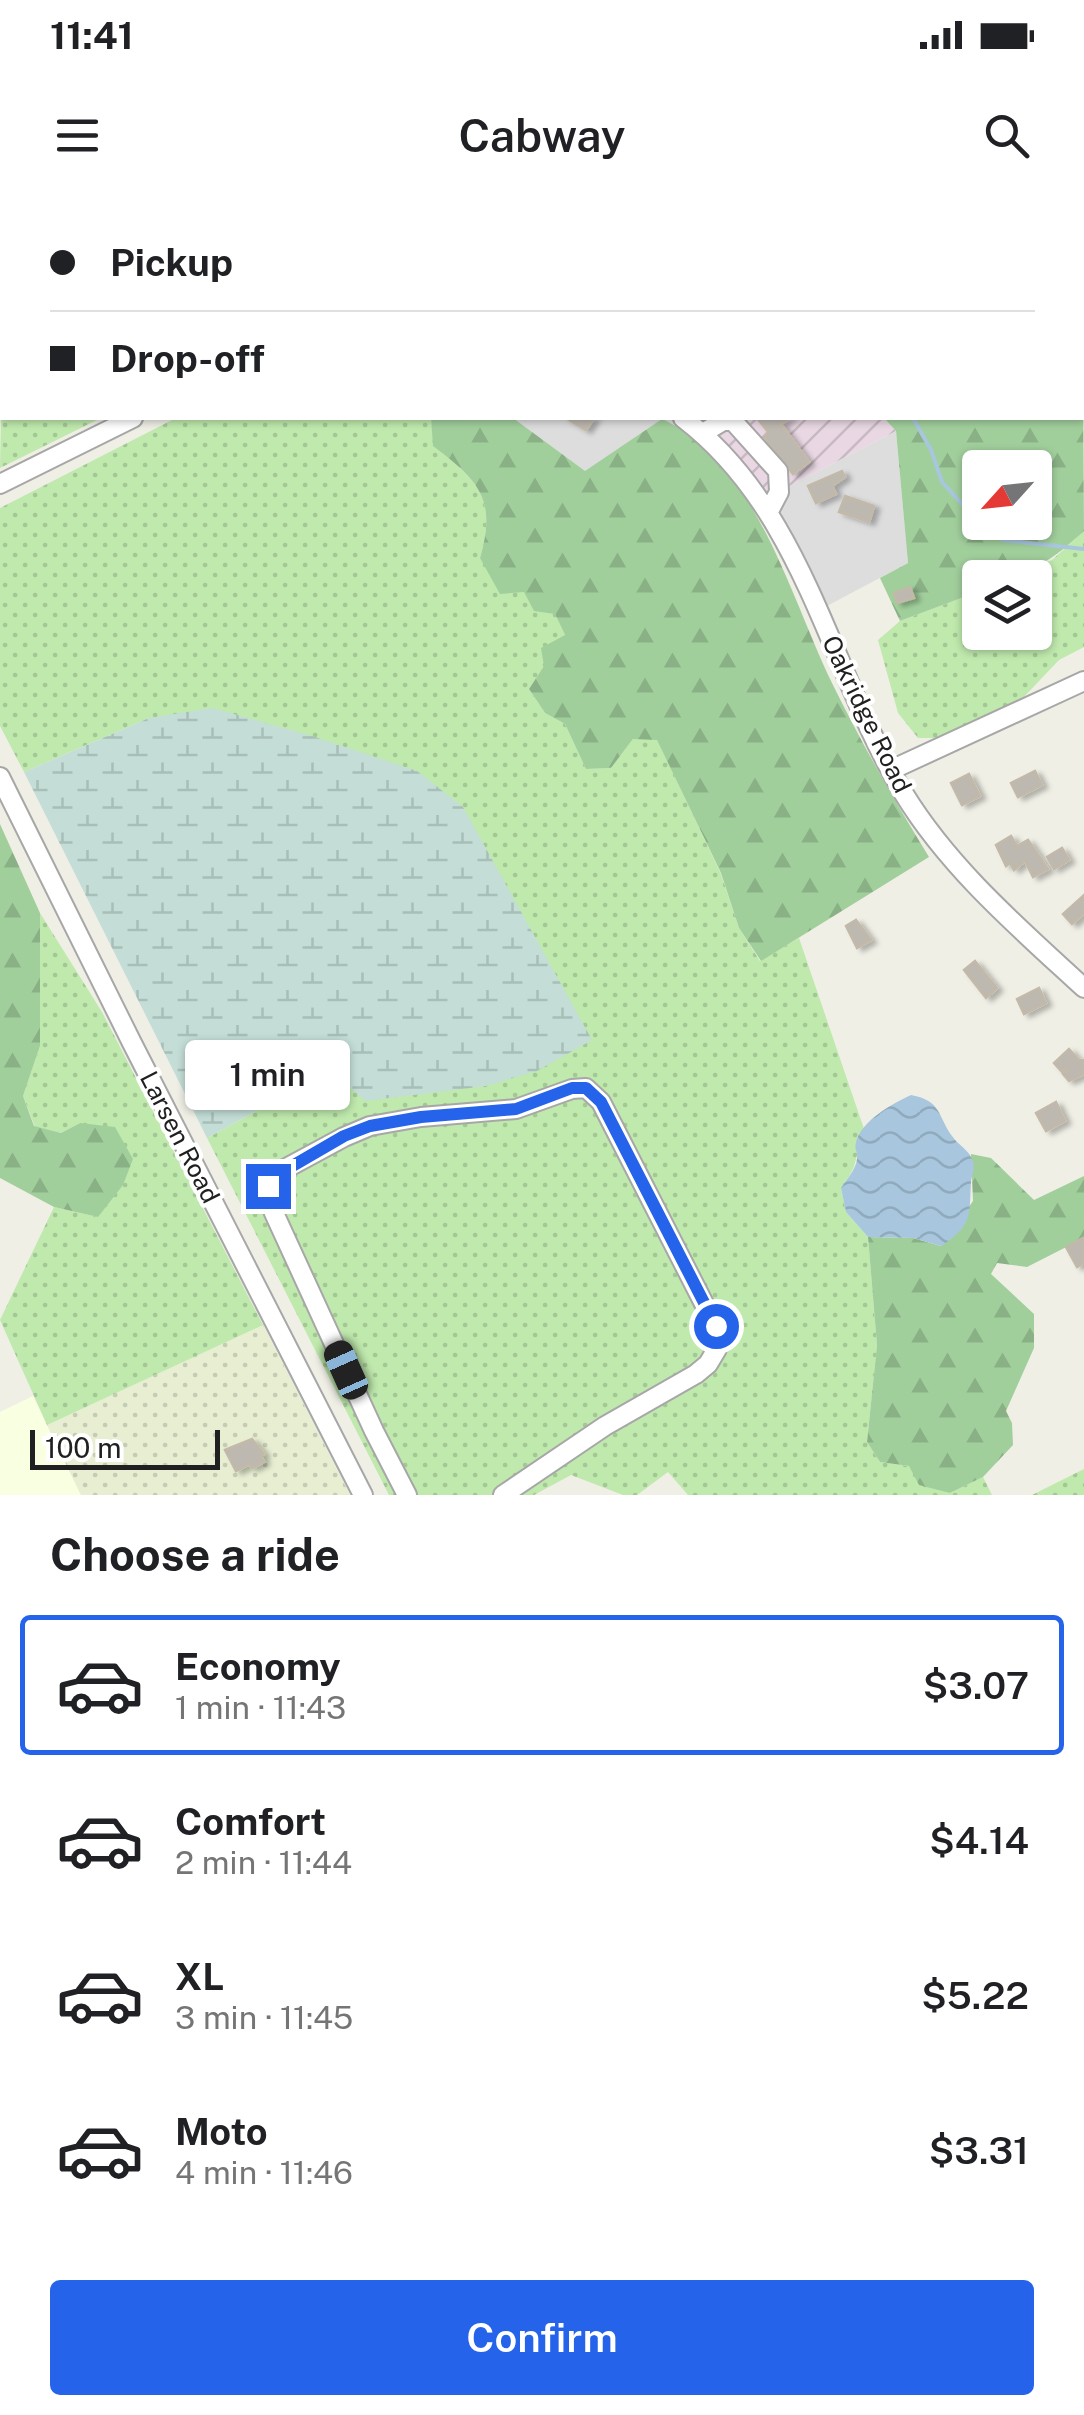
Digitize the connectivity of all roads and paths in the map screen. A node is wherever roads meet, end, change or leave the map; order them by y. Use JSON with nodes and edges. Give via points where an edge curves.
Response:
{"nodes":[{"id":1,"x":129,"y":420,"type":"edge"},
{"id":2,"x":686,"y":420,"type":"edge"},
{"id":3,"x":703,"y":433,"type":"junction"},
{"id":4,"x":0,"y":484,"type":"edge"},
{"id":5,"x":769,"y":511,"type":"junction"},
{"id":6,"x":1084,"y":681,"type":"edge"},
{"id":7,"x":890,"y":770,"type":"junction"},
{"id":8,"x":0,"y":777,"type":"edge"},
{"id":9,"x":1084,"y":988,"type":"edge"},
{"id":10,"x":363,"y":1495,"type":"edge"},
{"id":11,"x":408,"y":1495,"type":"edge"},
{"id":12,"x":503,"y":1495,"type":"edge"}],
"edges":[{"from":1,"to":4,"type":"street"},
{"from":2,"to":3,"type":"street","name":"Oakridge Road"},
{"from":3,"to":5,"type":"street","name":"Oakridge Road"},
{"from":3,"to":5,"type":"street","via":[[733,421],[778,470],[779,492]]},
{"from":5,"to":7,"type":"street","name":"Oakridge Road"},
{"from":6,"to":7,"type":"street"},
{"from":7,"to":9,"type":"street","name":"Oakridge Road","via":[[938,845]]},
{"from":8,"to":10,"type":"street","name":"Larsen Road"},
{"from":11,"to":12,"type":"street","via":[[274,1213],[268,1186],[290,1166],[370,1126],[516,1109],[586,1088],[601,1102],[697,1286],[719,1333],[717,1349],[696,1374]]}]}
